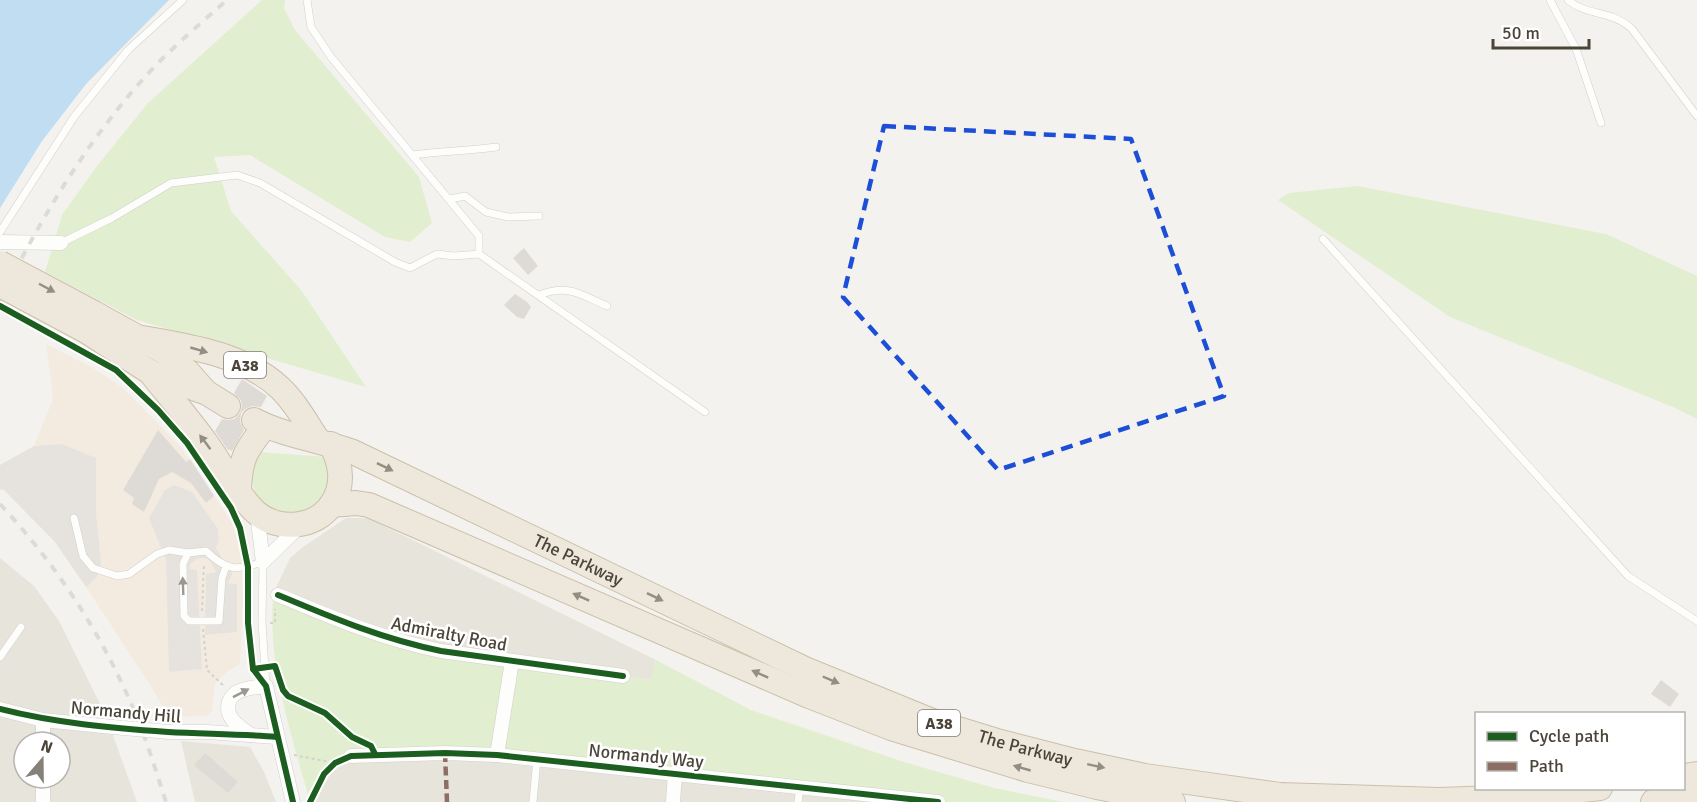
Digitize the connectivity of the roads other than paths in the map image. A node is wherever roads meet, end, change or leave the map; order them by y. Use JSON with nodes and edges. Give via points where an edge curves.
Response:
{"nodes":[{"id":1,"x":183,"y":0,"type":"edge"},
{"id":2,"x":307,"y":0,"type":"edge"},
{"id":3,"x":1550,"y":0,"type":"edge"},
{"id":4,"x":1568,"y":0,"type":"edge"},
{"id":5,"x":1697,"y":116,"type":"edge"},
{"id":6,"x":1601,"y":123,"type":"dead end"},
{"id":7,"x":496,"y":147,"type":"dead end"},
{"id":8,"x":413,"y":154,"type":"junction"},
{"id":9,"x":450,"y":199,"type":"junction"},
{"id":10,"x":539,"y":216,"type":"dead end"},
{"id":11,"x":0,"y":232,"type":"edge"},
{"id":12,"x":1323,"y":239,"type":"dead end"},
{"id":13,"x":0,"y":242,"type":"edge"},
{"id":14,"x":61,"y":243,"type":"joint"},
{"id":15,"x":479,"y":254,"type":"junction"},
{"id":16,"x":0,"y":263,"type":"edge"},
{"id":17,"x":0,"y":285,"type":"edge"},
{"id":18,"x":538,"y":295,"type":"junction"},
{"id":19,"x":607,"y":306,"type":"dead end"},
{"id":20,"x":90,"y":322,"type":"junction"},
{"id":21,"x":142,"y":338,"type":"junction"},
{"id":22,"x":150,"y":372,"type":"junction"},
{"id":23,"x":207,"y":393,"type":"junction"},
{"id":24,"x":228,"y":406,"type":"dead end"},
{"id":25,"x":705,"y":412,"type":"dead end"},
{"id":26,"x":325,"y":442,"type":"junction"},
{"id":27,"x":239,"y":490,"type":"junction"},
{"id":28,"x":331,"y":505,"type":"junction"},
{"id":29,"x":257,"y":513,"type":"junction"},
{"id":30,"x":74,"y":518,"type":"dead end"},
{"id":31,"x":302,"y":525,"type":"junction"},
{"id":32,"x":188,"y":553,"type":"junction"},
{"id":33,"x":263,"y":562,"type":"junction"},
{"id":34,"x":226,"y":566,"type":"junction"},
{"id":35,"x":278,"y":595,"type":"dead end"},
{"id":36,"x":1697,"y":621,"type":"edge"},
{"id":37,"x":21,"y":627,"type":"dead end"},
{"id":38,"x":0,"y":657,"type":"edge"},
{"id":39,"x":513,"y":661,"type":"junction"},
{"id":40,"x":623,"y":676,"type":"dead end"},
{"id":41,"x":266,"y":686,"type":"junction"},
{"id":42,"x":0,"y":709,"type":"edge"},
{"id":43,"x":229,"y":713,"type":"junction"},
{"id":44,"x":43,"y":720,"type":"junction"},
{"id":45,"x":43,"y":730,"type":"edge"},
{"id":46,"x":207,"y":732,"type":"junction"},
{"id":47,"x":251,"y":735,"type":"junction"},
{"id":48,"x":278,"y":737,"type":"junction"},
{"id":49,"x":497,"y":755,"type":"junction"},
{"id":50,"x":351,"y":756,"type":"road end"},
{"id":51,"x":537,"y":759,"type":"junction"},
{"id":52,"x":675,"y":774,"type":"junction"},
{"id":53,"x":800,"y":788,"type":"junction"},
{"id":54,"x":1590,"y":790,"type":"edge"},
{"id":55,"x":1697,"y":796,"type":"edge"},
{"id":56,"x":895,"y":800,"type":"edge"},
{"id":57,"x":293,"y":802,"type":"edge"},
{"id":58,"x":533,"y":802,"type":"edge"},
{"id":59,"x":673,"y":802,"type":"edge"},
{"id":60,"x":798,"y":802,"type":"edge"},
{"id":61,"x":938,"y":802,"type":"edge"},
{"id":62,"x":1173,"y":802,"type":"edge"},
{"id":63,"x":1653,"y":802,"type":"edge"}],
"edges":[{"from":1,"to":11,"type":"lane","via":[[129,50],[74,117]]},
{"from":2,"to":8,"type":"lane","via":[[311,27],[331,57]]},
{"from":3,"to":6,"type":"lane","via":[[1576,49]]},
{"from":4,"to":5,"type":"lane","via":[[1576,7],[1622,20]]},
{"from":7,"to":8,"type":"lane"},
{"from":8,"to":9,"type":"lane"},
{"from":9,"to":10,"type":"lane","via":[[465,196],[486,212],[508,217]]},
{"from":9,"to":15,"type":"lane","via":[[479,236]]},
{"from":12,"to":36,"type":"lane","via":[[1628,576]]},
{"from":13,"to":14,"type":"street"},
{"from":14,"to":15,"type":"lane","via":[[171,183],[237,175],[260,183],[410,268],[437,254]]},
{"from":15,"to":18,"type":"lane"},
{"from":16,"to":20,"type":"highway","number":"A38","one_way":true,"bridge":true},
{"from":17,"to":20,"type":"highway","number":"A38","bridge":true},
{"from":18,"to":19,"type":"lane","via":[[555,289],[572,291]]},
{"from":18,"to":25,"type":"lane"},
{"from":20,"to":21,"type":"highway","number":"A38"},
{"from":20,"to":22,"type":"highway","number":"A38"},
{"from":21,"to":23,"type":"highway","number":"A38","via":[[168,354]]},
{"from":21,"to":26,"type":"highway","number":"A38","one_way":true,"via":[[188,346],[243,364],[279,387]]},
{"from":22,"to":23,"type":"highway","number":"A38"},
{"from":27,"to":22,"type":"highway","number":"A38","one_way":true},
{"from":23,"to":24,"type":"highway","number":"A38"},
{"from":26,"to":27,"type":"highway","via":[[260,423],[240,467]]},
{"from":26,"to":28,"type":"highway","via":[[338,457],[341,473]]},
{"from":26,"to":54,"type":"highway","name":"The Parkway","number":"A38","one_way":true,"via":[[805,669],[935,722],[998,741],[1145,776],[1280,795],[1440,800]]},
{"from":27,"to":29,"type":"highway"},
{"from":28,"to":31,"type":"highway"},
{"from":62,"to":28,"type":"highway","name":"The Parkway","number":"A38","one_way":true,"via":[[1028,770],[891,728],[369,505]]},
{"from":29,"to":31,"type":"highway","via":[[286,526]]},
{"from":29,"to":33,"type":"street"},
{"from":30,"to":32,"type":"lane","via":[[83,556],[102,572],[129,574],[157,554],[169,550]]},
{"from":31,"to":33,"type":"street"},
{"from":32,"to":34,"type":"lane","via":[[206,552]]},
{"from":34,"to":32,"type":"lane","one_way":true,"via":[[219,621],[189,621],[184,616],[183,564]]},
{"from":33,"to":34,"type":"lane","via":[[243,569]]},
{"from":33,"to":41,"type":"lane"},
{"from":35,"to":39,"type":"street","name":"Admiralty Road","via":[[303,611],[381,637],[441,651]]},
{"from":37,"to":38,"type":"lane"},
{"from":39,"to":40,"type":"street","name":"Admiralty Road"},
{"from":39,"to":49,"type":"street","name":"Admiralty Road"},
{"from":43,"to":41,"type":"street","one_way":true,"via":[[229,704],[240,690]]},
{"from":41,"to":48,"type":"street"},
{"from":42,"to":44,"type":"street","name":"Normandy Hill"},
{"from":43,"to":46,"type":"street"},
{"from":43,"to":47,"type":"street"},
{"from":44,"to":45,"type":"street"},
{"from":44,"to":46,"type":"street","name":"Normandy Hill","bridge":true},
{"from":46,"to":47,"type":"street","name":"Normandy Hill"},
{"from":47,"to":48,"type":"street","name":"Normandy Hill"},
{"from":48,"to":57,"type":"street"},
{"from":49,"to":50,"type":"street","name":"Normandy Way"},
{"from":49,"to":51,"type":"street","name":"Normandy Way"},
{"from":51,"to":52,"type":"street","name":"Normandy Way"},
{"from":51,"to":58,"type":"lane"},
{"from":52,"to":53,"type":"street","name":"Normandy Way"},
{"from":52,"to":59,"type":"street"},
{"from":53,"to":56,"type":"street","name":"Normandy Way"},
{"from":53,"to":60,"type":"lane"},
{"from":55,"to":63,"type":"highway"},
{"from":56,"to":61,"type":"street","name":"Normandy Way"}]}
